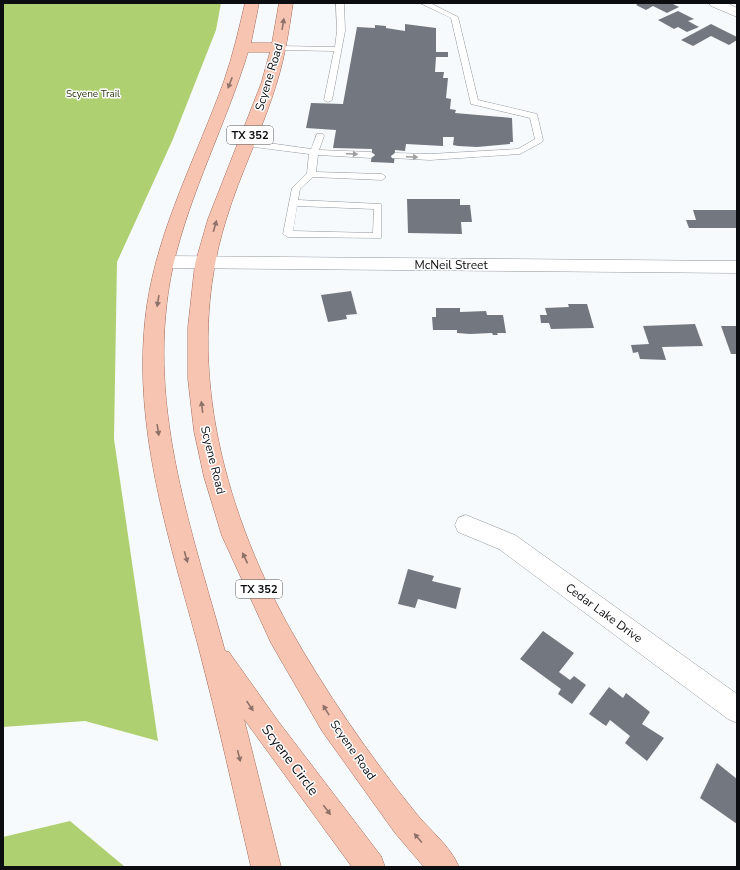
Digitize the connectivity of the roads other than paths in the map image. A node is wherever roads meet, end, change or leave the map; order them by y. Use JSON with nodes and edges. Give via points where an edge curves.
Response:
{"nodes":[{"id":1,"x":252,"y":3,"type":"edge"},
{"id":2,"x":286,"y":3,"type":"edge"},
{"id":3,"x":340,"y":3,"type":"edge"},
{"id":4,"x":424,"y":3,"type":"edge"},
{"id":5,"x":716,"y":3,"type":"edge"},
{"id":6,"x":737,"y":13,"type":"edge"},
{"id":7,"x":243,"y":47,"type":"junction"},
{"id":8,"x":279,"y":48,"type":"junction"},
{"id":9,"x":338,"y":49,"type":"junction"},
{"id":10,"x":328,"y":100,"type":"dead end"},
{"id":11,"x":320,"y":136,"type":"dead end"},
{"id":12,"x":246,"y":143,"type":"junction"},
{"id":13,"x":314,"y":151,"type":"junction"},
{"id":14,"x":372,"y":155,"type":"dead end"},
{"id":15,"x":395,"y":156,"type":"dead end"},
{"id":16,"x":311,"y":174,"type":"junction"},
{"id":17,"x":382,"y":177,"type":"dead end"},
{"id":18,"x":293,"y":203,"type":"junction"},
{"id":19,"x":165,"y":262,"type":"junction"},
{"id":20,"x":204,"y":264,"type":"junction"},
{"id":21,"x":737,"y":267,"type":"edge"},
{"id":22,"x":466,"y":525,"type":"dead end"},
{"id":23,"x":212,"y":650,"type":"junction"},
{"id":24,"x":737,"y":710,"type":"edge"},
{"id":25,"x":266,"y":867,"type":"edge"},
{"id":26,"x":370,"y":867,"type":"edge"},
{"id":27,"x":444,"y":867,"type":"edge"}],
"edges":[{"from":1,"to":7,"type":"main road","number":"TX 352"},
{"from":8,"to":2,"type":"main road","name":"Scyene Road","number":"TX 352","one_way":true},
{"from":3,"to":9,"type":"lane","via":[[341,31]]},
{"from":15,"to":4,"type":"lane","one_way":true,"via":[[430,157],[520,151],[539,140],[534,116],[474,102],[454,17]]},
{"from":5,"to":6,"type":"street"},
{"from":7,"to":8,"type":"main road"},
{"from":7,"to":19,"type":"main road","number":"TX 352","one_way":true,"via":[[178,218]]},
{"from":8,"to":9,"type":"lane"},
{"from":8,"to":12,"type":"main road","name":"Scyene Road","number":"TX 352","via":[[269,84]]},
{"from":9,"to":10,"type":"lane"},
{"from":11,"to":13,"type":"lane"},
{"from":12,"to":13,"type":"lane"},
{"from":20,"to":12,"type":"main road","name":"Scyene Road","number":"TX 352","one_way":true,"via":[[217,219]]},
{"from":13,"to":14,"type":"lane","one_way":true},
{"from":13,"to":16,"type":"lane"},
{"from":16,"to":17,"type":"lane"},
{"from":16,"to":18,"type":"lane","via":[[296,188]]},
{"from":18,"to":18,"type":"lane","via":[[288,234],[378,236],[378,206]]},
{"from":19,"to":20,"type":"street","name":"McNeil Street"},
{"from":19,"to":23,"type":"main road","number":"TX 352","one_way":true,"via":[[156,313],[155,412],[169,494]]},
{"from":20,"to":21,"type":"street","name":"McNeil Street"},
{"from":27,"to":20,"type":"main road","name":"Scyene Road","number":"TX 352","one_way":true,"via":[[405,823],[332,720],[280,635],[234,536],[212,462],[198,379],[198,327]]},
{"from":22,"to":24,"type":"street","name":"Cedar Lake Drive","via":[[507,542]]},
{"from":23,"to":25,"type":"main road","one_way":true},
{"from":23,"to":26,"type":"main road","name":"Scyene Circle","number":"TX 352","one_way":true,"via":[[268,731]]}]}
